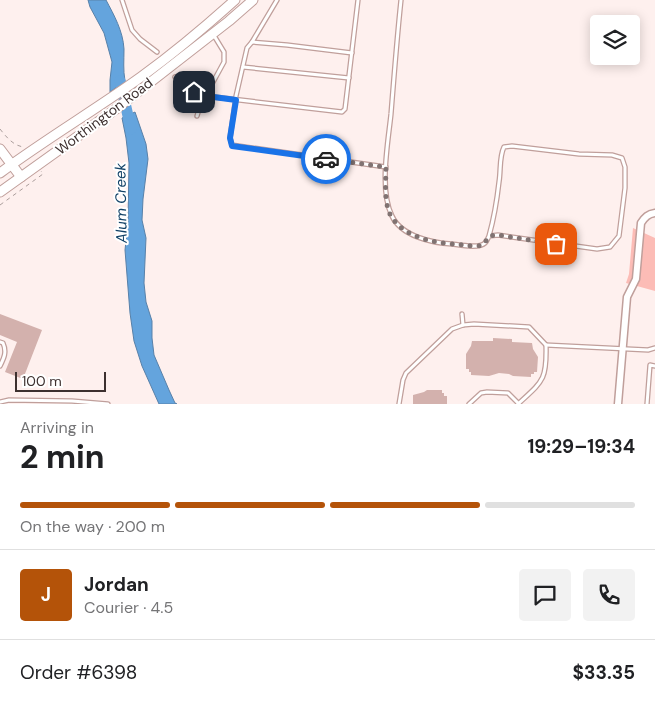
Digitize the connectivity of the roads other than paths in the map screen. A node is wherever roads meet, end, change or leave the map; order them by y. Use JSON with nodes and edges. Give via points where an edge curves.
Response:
{"nodes":[{"id":1,"x":122,"y":0,"type":"edge"},
{"id":2,"x":235,"y":0,"type":"edge"},
{"id":3,"x":254,"y":0,"type":"edge"},
{"id":4,"x":277,"y":0,"type":"edge"},
{"id":5,"x":358,"y":0,"type":"edge"},
{"id":6,"x":401,"y":0,"type":"edge"},
{"id":7,"x":206,"y":26,"type":"junction"},
{"id":8,"x":213,"y":34,"type":"junction"},
{"id":9,"x":252,"y":42,"type":"junction"},
{"id":10,"x":157,"y":52,"type":"dead end"},
{"id":11,"x":352,"y":53,"type":"junction"},
{"id":12,"x":243,"y":67,"type":"junction"},
{"id":13,"x":176,"y":77,"type":"dead end"},
{"id":14,"x":349,"y":78,"type":"junction"},
{"id":15,"x":206,"y":96,"type":"junction"},
{"id":16,"x":236,"y":100,"type":"junction"},
{"id":17,"x":197,"y":116,"type":"dead end"},
{"id":18,"x":0,"y":149,"type":"edge"},
{"id":19,"x":12,"y":164,"type":"junction"},
{"id":20,"x":386,"y":167,"type":"junction"},
{"id":21,"x":0,"y":173,"type":"edge"},
{"id":22,"x":21,"y":177,"type":"junction"},
{"id":23,"x":0,"y":192,"type":"edge"},
{"id":24,"x":655,"y":213,"type":"edge"},
{"id":25,"x":489,"y":236,"type":"junction"},
{"id":26,"x":462,"y":314,"type":"dead end"},
{"id":27,"x":463,"y":325,"type":"junction"},
{"id":28,"x":0,"y":342,"type":"edge"},
{"id":29,"x":546,"y":345,"type":"junction"},
{"id":30,"x":655,"y":348,"type":"edge"},
{"id":31,"x":623,"y":349,"type":"junction"},
{"id":32,"x":0,"y":366,"type":"edge"},
{"id":33,"x":655,"y":366,"type":"edge"},
{"id":34,"x":648,"y":382,"type":"junction"},
{"id":35,"x":655,"y":383,"type":"edge"},
{"id":36,"x":0,"y":402,"type":"edge"},
{"id":37,"x":33,"y":402,"type":"edge"},
{"id":38,"x":108,"y":404,"type":"edge"},
{"id":39,"x":399,"y":404,"type":"edge"},
{"id":40,"x":469,"y":404,"type":"edge"},
{"id":41,"x":519,"y":404,"type":"edge"},
{"id":42,"x":618,"y":404,"type":"edge"},
{"id":43,"x":647,"y":404,"type":"edge"}],
"edges":[{"from":1,"to":10,"type":"lane","via":[[132,30]]},
{"from":2,"to":7,"type":"main road","name":"Worthington Road"},
{"from":3,"to":8,"type":"main road","name":"Worthington Road"},
{"from":4,"to":9,"type":"lane"},
{"from":5,"to":11,"type":"lane"},
{"from":6,"to":20,"type":"lane"},
{"from":7,"to":8,"type":"main road"},
{"from":7,"to":19,"type":"main road","name":"Worthington Road","via":[[142,76]]},
{"from":8,"to":15,"type":"lane","via":[[224,52],[224,62]]},
{"from":8,"to":22,"type":"main road","name":"Worthington Road"},
{"from":9,"to":11,"type":"lane"},
{"from":9,"to":12,"type":"lane","via":[[247,48]]},
{"from":11,"to":14,"type":"lane"},
{"from":12,"to":14,"type":"lane"},
{"from":12,"to":16,"type":"lane"},
{"from":13,"to":15,"type":"lane","via":[[188,89]]},
{"from":14,"to":16,"type":"lane","via":[[342,112]]},
{"from":15,"to":16,"type":"lane"},
{"from":15,"to":17,"type":"lane"},
{"from":16,"to":20,"type":"lane","via":[[230,138],[232,146]]},
{"from":18,"to":19,"type":"main road"},
{"from":19,"to":21,"type":"main road","name":"Worthington Road"},
{"from":19,"to":22,"type":"main road"},
{"from":20,"to":25,"type":"lane","via":[[385,197],[392,218],[402,228],[434,242],[478,246]]},
{"from":22,"to":23,"type":"main road","name":"Worthington Road"},
{"from":24,"to":31,"type":"street","via":[[645,217],[641,223],[636,279],[627,297]]},
{"from":25,"to":25,"type":"lane","via":[[596,249],[610,247],[619,236],[622,221],[625,188],[622,158],[504,147]]},
{"from":26,"to":27,"type":"lane"},
{"from":27,"to":29,"type":"lane","via":[[528,327]]},
{"from":27,"to":39,"type":"lane","via":[[452,329],[406,373]]},
{"from":28,"to":32,"type":"lane","via":[[6,353]]},
{"from":29,"to":31,"type":"lane"},
{"from":29,"to":41,"type":"lane","via":[[543,378]]},
{"from":30,"to":31,"type":"lane"},
{"from":31,"to":42,"type":"street"},
{"from":33,"to":34,"type":"lane","via":[[650,365]]},
{"from":34,"to":35,"type":"lane"},
{"from":34,"to":43,"type":"lane"},
{"from":36,"to":37,"type":"lane"},
{"from":37,"to":38,"type":"lane"},
{"from":40,"to":41,"type":"lane","via":[[481,393],[488,392],[508,393]]}]}
